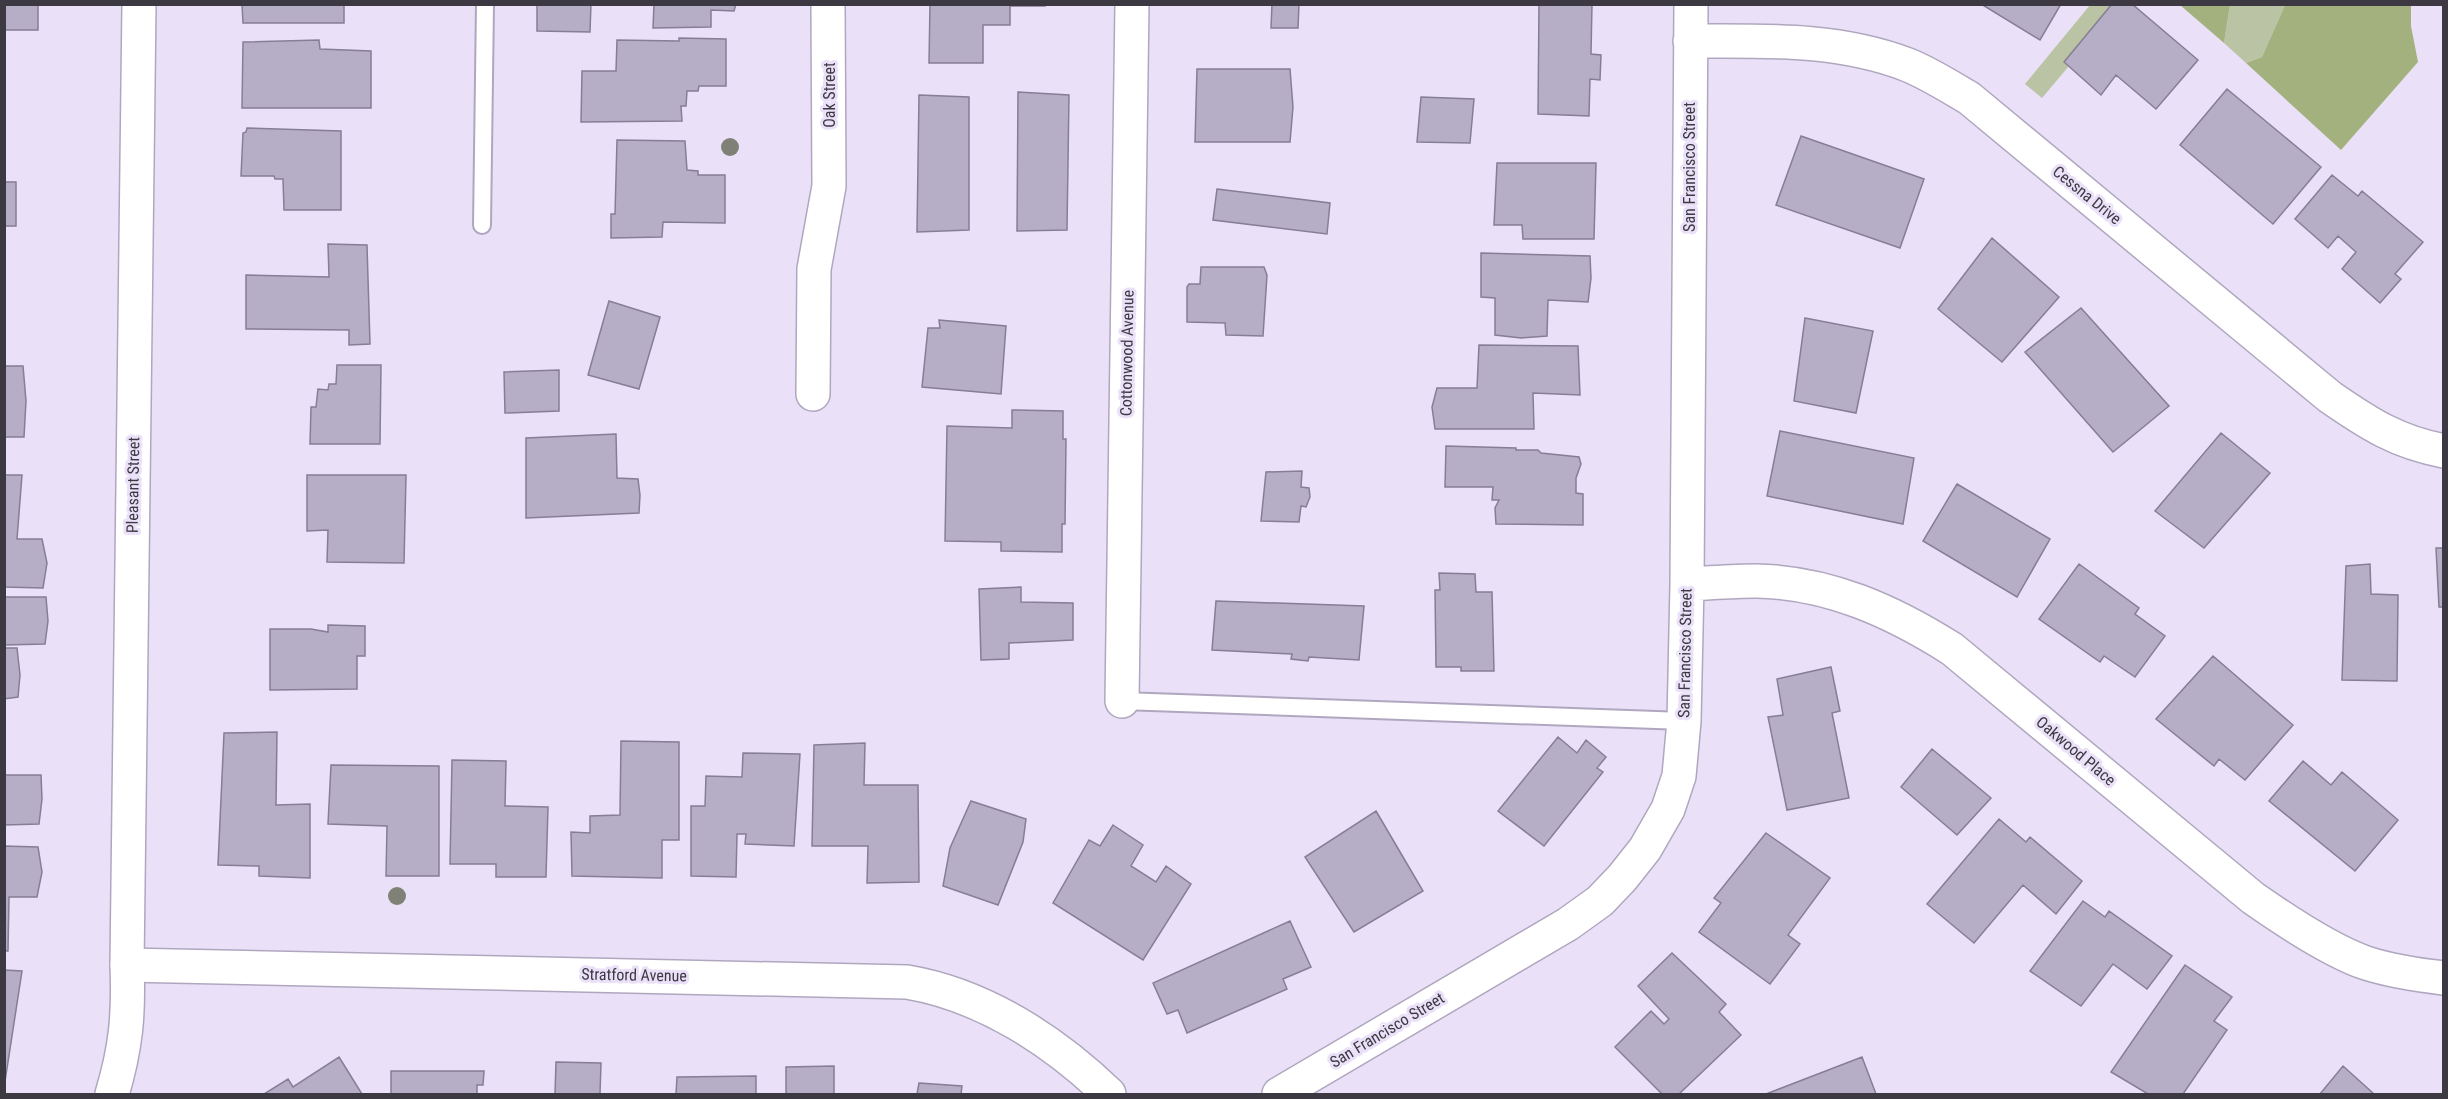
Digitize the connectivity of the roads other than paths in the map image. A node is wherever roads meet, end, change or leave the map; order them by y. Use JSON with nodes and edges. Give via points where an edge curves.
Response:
{"nodes":[{"id":1,"x":139,"y":4,"type":"edge"},
{"id":2,"x":484,"y":4,"type":"edge"},
{"id":3,"x":828,"y":4,"type":"edge"},
{"id":4,"x":1132,"y":4,"type":"edge"},
{"id":5,"x":1691,"y":4,"type":"edge"},
{"id":6,"x":1690,"y":41,"type":"junction"},
{"id":7,"x":482,"y":225,"type":"dead end"},
{"id":8,"x":813,"y":394,"type":"dead end"},
{"id":9,"x":2444,"y":451,"type":"edge"},
{"id":10,"x":1687,"y":584,"type":"junction"},
{"id":11,"x":1122,"y":701,"type":"joint"},
{"id":12,"x":1684,"y":721,"type":"junction"},
{"id":13,"x":127,"y":965,"type":"junction"},
{"id":14,"x":2444,"y":978,"type":"edge"},
{"id":15,"x":112,"y":1095,"type":"edge"},
{"id":16,"x":1109,"y":1095,"type":"edge"},
{"id":17,"x":1279,"y":1095,"type":"edge"}],
"edges":[{"from":1,"to":13,"type":"street","name":"Pleasant Street"},
{"from":2,"to":7,"type":"lane"},
{"from":3,"to":8,"type":"street","name":"Oak Street","via":[[829,186],[814,269]]},
{"from":4,"to":11,"type":"street","name":"Cottonwood Avenue"},
{"from":5,"to":6,"type":"street","name":"San Francisco Street"},
{"from":6,"to":9,"type":"street","name":"Cessna Drive","via":[[1800,41],[1848,47],[1911,66],[1939,80],[1978,106],[2330,397],[2395,437]]},
{"from":6,"to":10,"type":"street","name":"San Francisco Street"},
{"from":10,"to":12,"type":"street","name":"San Francisco Street"},
{"from":10,"to":14,"type":"street","name":"Oakwood Place","via":[[1755,581],[1816,588],[1862,602],[1912,624],[1952,649],[2276,914],[2363,962]]},
{"from":11,"to":12,"type":"lane"},
{"from":12,"to":17,"type":"street","name":"San Francisco Street","via":[[1679,776],[1668,809],[1644,849],[1600,901],[1568,924]]},
{"from":13,"to":15,"type":"street","name":"Pleasant Street","via":[[129,1010]]},
{"from":13,"to":16,"type":"street","name":"Stratford Avenue","via":[[907,982],[955,993],[1009,1019],[1047,1042]]}]}
